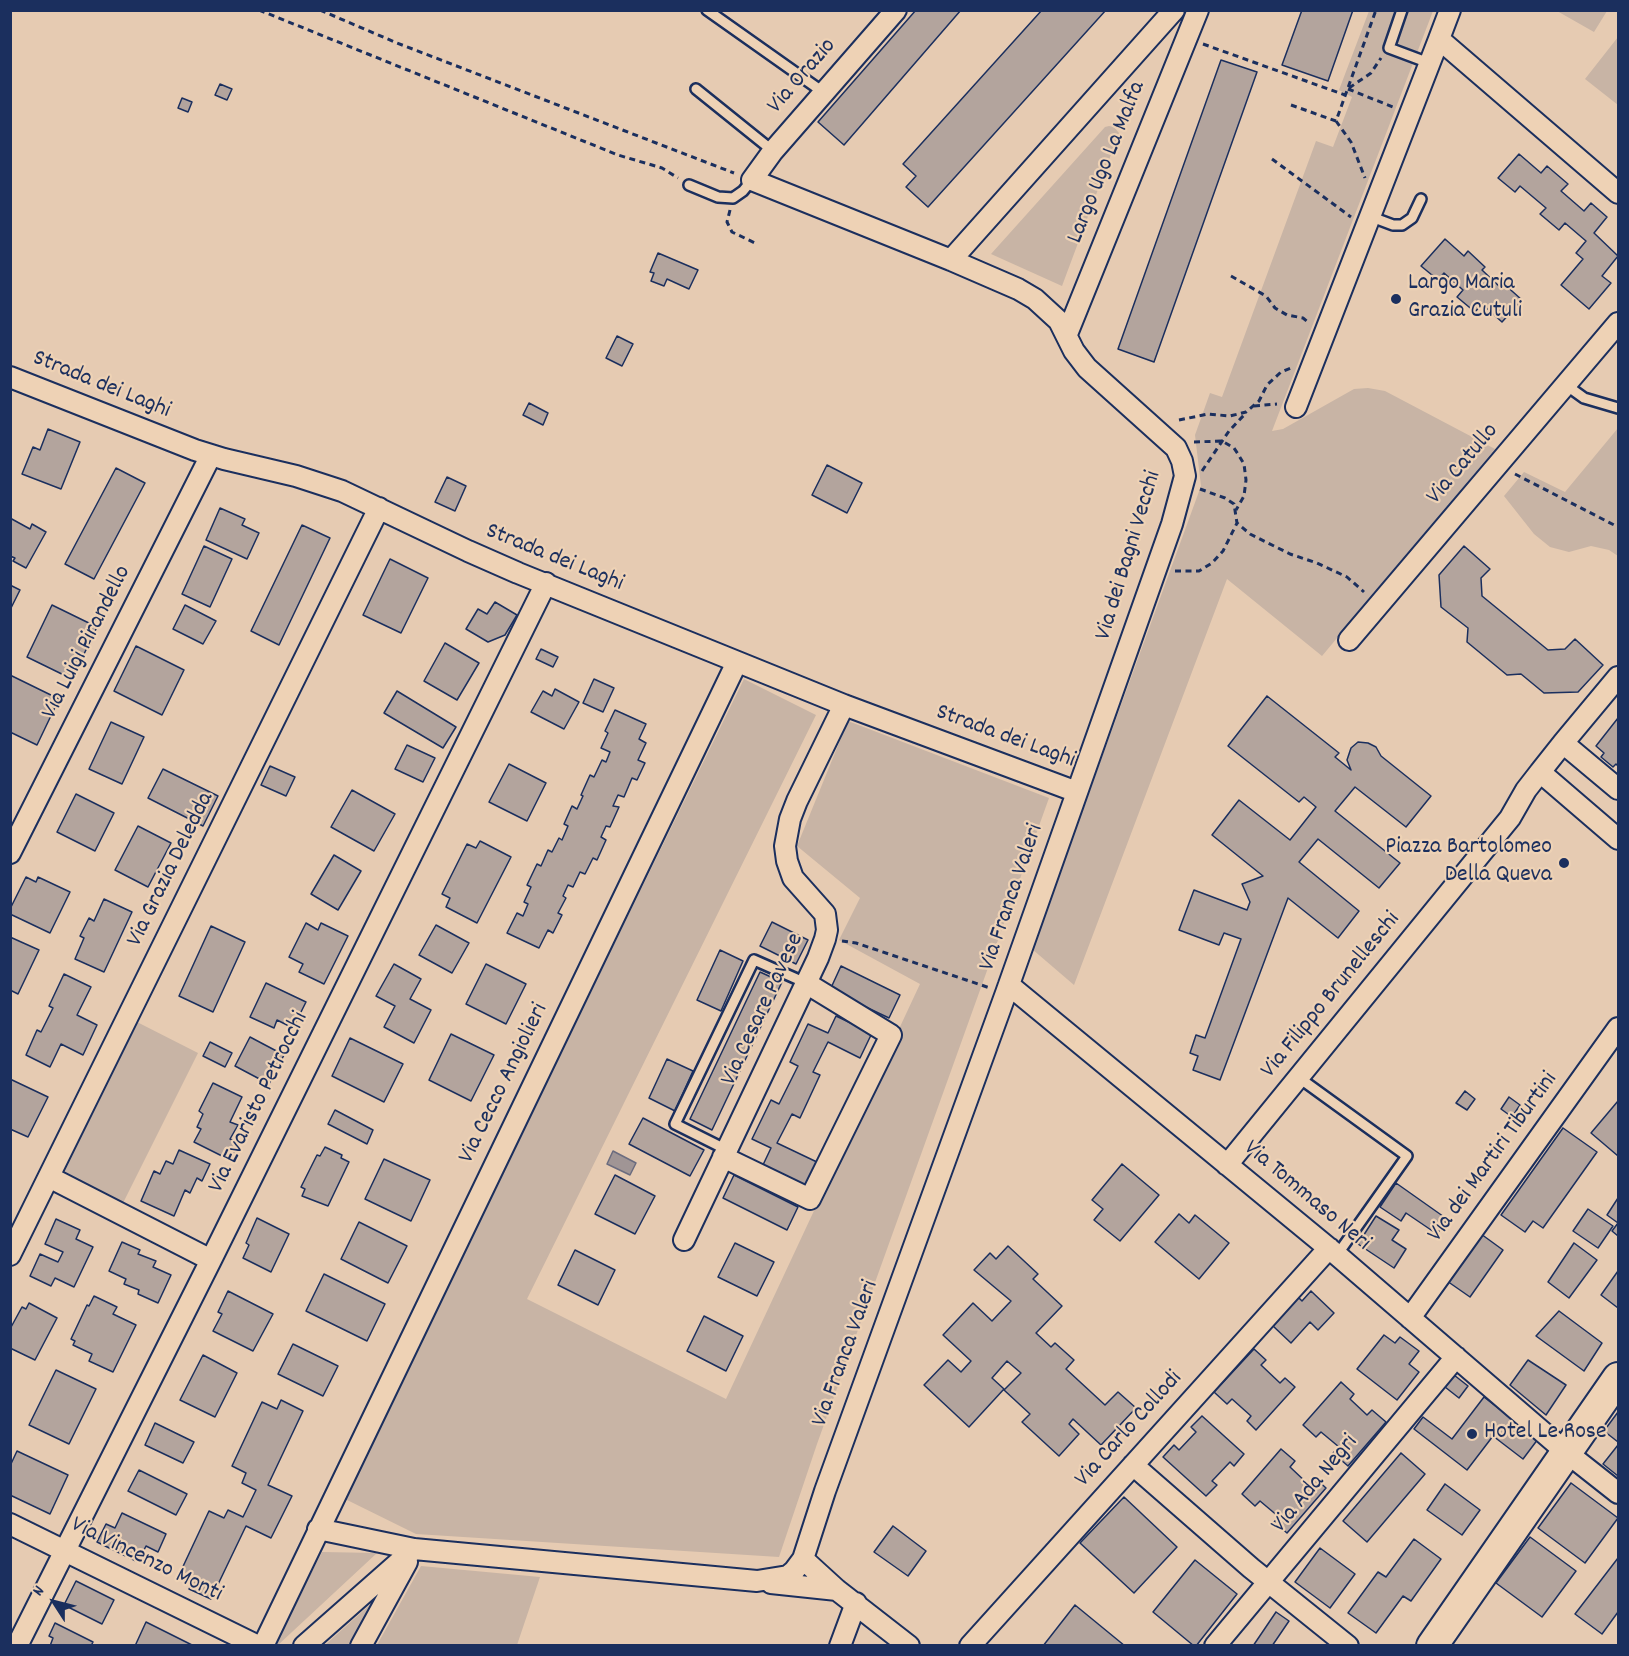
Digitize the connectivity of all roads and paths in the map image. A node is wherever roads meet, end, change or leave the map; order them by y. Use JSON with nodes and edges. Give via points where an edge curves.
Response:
{"nodes":[{"id":1,"x":259,"y":10,"type":"edge"},
{"id":2,"x":320,"y":10,"type":"edge"},
{"id":3,"x":707,"y":10,"type":"edge"},
{"id":4,"x":896,"y":10,"type":"edge"},
{"id":5,"x":1174,"y":10,"type":"edge"},
{"id":6,"x":1197,"y":10,"type":"edge"},
{"id":7,"x":1376,"y":10,"type":"edge"},
{"id":8,"x":1402,"y":10,"type":"edge"},
{"id":9,"x":1449,"y":10,"type":"edge"},
{"id":10,"x":1186,"y":39,"type":"junction"},
{"id":11,"x":1439,"y":39,"type":"junction"},
{"id":12,"x":1389,"y":48,"type":"junction"},
{"id":13,"x":1429,"y":63,"type":"junction"},
{"id":14,"x":1348,"y":89,"type":"junction"},
{"id":15,"x":696,"y":90,"type":"dead end"},
{"id":16,"x":823,"y":92,"type":"junction"},
{"id":17,"x":1345,"y":95,"type":"junction"},
{"id":18,"x":1291,"y":105,"type":"dead end"},
{"id":19,"x":1409,"y":114,"type":"junction"},
{"id":20,"x":1336,"y":121,"type":"junction"},
{"id":21,"x":773,"y":151,"type":"junction"},
{"id":22,"x":1272,"y":159,"type":"dead end"},
{"id":23,"x":752,"y":180,"type":"junction"},
{"id":24,"x":690,"y":185,"type":"joint"},
{"id":25,"x":1618,"y":193,"type":"edge"},
{"id":26,"x":733,"y":198,"type":"junction"},
{"id":27,"x":1421,"y":199,"type":"dead end"},
{"id":28,"x":1370,"y":215,"type":"junction"},
{"id":29,"x":755,"y":243,"type":"dead end"},
{"id":30,"x":951,"y":260,"type":"junction"},
{"id":31,"x":1231,"y":276,"type":"dead end"},
{"id":32,"x":1618,"y":323,"type":"edge"},
{"id":33,"x":1325,"y":333,"type":"junction"},
{"id":34,"x":1067,"y":334,"type":"junction"},
{"id":35,"x":1313,"y":363,"type":"junction"},
{"id":36,"x":10,"y":377,"type":"edge"},
{"id":37,"x":1566,"y":385,"type":"junction"},
{"id":38,"x":1254,"y":406,"type":"junction"},
{"id":39,"x":1296,"y":407,"type":"joint"},
{"id":40,"x":1618,"y":408,"type":"edge"},
{"id":41,"x":1246,"y":412,"type":"junction"},
{"id":42,"x":1179,"y":420,"type":"dead end"},
{"id":43,"x":1222,"y":441,"type":"junction"},
{"id":44,"x":1171,"y":442,"type":"junction"},
{"id":45,"x":211,"y":455,"type":"junction"},
{"id":46,"x":1497,"y":465,"type":"junction"},
{"id":47,"x":1184,"y":483,"type":"junction"},
{"id":48,"x":380,"y":508,"type":"junction"},
{"id":49,"x":1236,"y":510,"type":"junction"},
{"id":50,"x":1237,"y":523,"type":"junction"},
{"id":51,"x":1618,"y":527,"type":"edge"},
{"id":52,"x":1153,"y":578,"type":"junction"},
{"id":53,"x":546,"y":583,"type":"junction"},
{"id":54,"x":1379,"y":605,"type":"junction"},
{"id":55,"x":1348,"y":640,"type":"dead end"},
{"id":56,"x":737,"y":662,"type":"junction"},
{"id":57,"x":1618,"y":677,"type":"edge"},
{"id":58,"x":844,"y":705,"type":"junction"},
{"id":59,"x":1563,"y":743,"type":"junction"},
{"id":60,"x":1540,"y":772,"type":"junction"},
{"id":61,"x":1618,"y":789,"type":"edge"},
{"id":62,"x":1077,"y":792,"type":"junction"},
{"id":63,"x":1618,"y":839,"type":"edge"},
{"id":64,"x":10,"y":853,"type":"edge"},
{"id":65,"x":825,"y":939,"type":"junction"},
{"id":66,"x":806,"y":983,"type":"junction"},
{"id":67,"x":1008,"y":989,"type":"junction"},
{"id":68,"x":1618,"y":1028,"type":"edge"},
{"id":69,"x":1298,"y":1077,"type":"junction"},
{"id":70,"x":725,"y":1153,"type":"junction"},
{"id":71,"x":1227,"y":1165,"type":"junction"},
{"id":72,"x":50,"y":1177,"type":"junction"},
{"id":73,"x":684,"y":1240,"type":"dead end"},
{"id":74,"x":1333,"y":1252,"type":"junction"},
{"id":75,"x":10,"y":1255,"type":"edge"},
{"id":76,"x":211,"y":1260,"type":"junction"},
{"id":77,"x":1410,"y":1318,"type":"junction"},
{"id":78,"x":1456,"y":1358,"type":"junction"},
{"id":79,"x":1618,"y":1378,"type":"edge"},
{"id":80,"x":1566,"y":1452,"type":"junction"},
{"id":81,"x":1133,"y":1465,"type":"junction"},
{"id":82,"x":1618,"y":1493,"type":"edge"},
{"id":83,"x":10,"y":1524,"type":"edge"},
{"id":84,"x":318,"y":1529,"type":"junction"},
{"id":85,"x":414,"y":1549,"type":"junction"},
{"id":86,"x":66,"y":1550,"type":"junction"},
{"id":87,"x":802,"y":1559,"type":"junction"},
{"id":88,"x":757,"y":1581,"type":"junction"},
{"id":89,"x":1267,"y":1582,"type":"junction"},
{"id":90,"x":837,"y":1590,"type":"junction"},
{"id":91,"x":856,"y":1603,"type":"junction"},
{"id":92,"x":17,"y":1646,"type":"edge"},
{"id":93,"x":258,"y":1646,"type":"edge"},
{"id":94,"x":263,"y":1646,"type":"edge"},
{"id":95,"x":304,"y":1646,"type":"edge"},
{"id":96,"x":361,"y":1646,"type":"edge"},
{"id":97,"x":840,"y":1646,"type":"edge"},
{"id":98,"x":909,"y":1646,"type":"edge"},
{"id":99,"x":970,"y":1646,"type":"edge"},
{"id":100,"x":1215,"y":1646,"type":"edge"},
{"id":101,"x":1348,"y":1646,"type":"edge"},
{"id":102,"x":1432,"y":1646,"type":"edge"}],
"edges":[{"from":1,"to":24,"type":"path","via":[[618,155],[662,168]]},
{"from":2,"to":23,"type":"path"},
{"from":3,"to":16,"type":"lane"},
{"from":4,"to":16,"type":"street","name":"Via Orazio"},
{"from":5,"to":30,"type":"street","name":"Largo Ugo La Malfa"},
{"from":6,"to":10,"type":"street","name":"Largo Ugo La Malfa"},
{"from":7,"to":14,"type":"path"},
{"from":8,"to":12,"type":"lane"},
{"from":9,"to":11,"type":"street"},
{"from":10,"to":17,"type":"path"},
{"from":10,"to":34,"type":"street","name":"Largo Ugo La Malfa"},
{"from":11,"to":13,"type":"street"},
{"from":11,"to":25,"type":"street"},
{"from":12,"to":13,"type":"lane"},
{"from":12,"to":14,"type":"path","via":[[1371,73]]},
{"from":13,"to":19,"type":"street"},
{"from":14,"to":17,"type":"path"},
{"from":14,"to":19,"type":"path"},
{"from":15,"to":21,"type":"lane"},
{"from":16,"to":21,"type":"street","name":"Via Orazio"},
{"from":17,"to":20,"type":"path"},
{"from":18,"to":20,"type":"path"},
{"from":19,"to":28,"type":"street"},
{"from":20,"to":28,"type":"path","via":[[1351,142]]},
{"from":21,"to":23,"type":"street","name":"Via Orazio"},
{"from":22,"to":28,"type":"path"},
{"from":23,"to":26,"type":"lane"},
{"from":23,"to":30,"type":"street","name":"Via dei Bagni Vecchi"},
{"from":24,"to":26,"type":"lane","via":[[718,197]]},
{"from":26,"to":29,"type":"path","via":[[727,222],[732,232]]},
{"from":27,"to":28,"type":"lane","via":[[1412,218],[1402,225]]},
{"from":28,"to":33,"type":"street"},
{"from":30,"to":34,"type":"street","name":"Via dei Bagni Vecchi","via":[[1035,299]]},
{"from":31,"to":33,"type":"path","via":[[1266,296],[1275,308],[1303,318]]},
{"from":32,"to":37,"type":"street","name":"Via Catullo"},
{"from":33,"to":35,"type":"street"},
{"from":34,"to":44,"type":"street","name":"Via dei Bagni Vecchi","via":[[1087,369]]},
{"from":35,"to":38,"type":"path","via":[[1281,372]]},
{"from":35,"to":39,"type":"street"},
{"from":36,"to":45,"type":"street","name":"Strada dei Laghi"},
{"from":37,"to":40,"type":"lane","via":[[1584,398]]},
{"from":37,"to":46,"type":"street","name":"Via Catullo"},
{"from":38,"to":39,"type":"path"},
{"from":38,"to":41,"type":"path"},
{"from":41,"to":42,"type":"path"},
{"from":41,"to":43,"type":"path"},
{"from":43,"to":44,"type":"path"},
{"from":43,"to":47,"type":"path","via":[[1200,474]]},
{"from":43,"to":49,"type":"path","via":[[1234,448],[1244,464],[1244,496]]},
{"from":44,"to":47,"type":"street","name":"Via dei Bagni Vecchi","via":[[1182,461]]},
{"from":45,"to":48,"type":"street","name":"Strada dei Laghi","via":[[308,480]]},
{"from":45,"to":64,"type":"street","name":"Via Luigi Pirandello"},
{"from":46,"to":51,"type":"path"},
{"from":46,"to":54,"type":"street","name":"Via Catullo"},
{"from":47,"to":49,"type":"path","via":[[1225,498]]},
{"from":47,"to":52,"type":"street","name":"Via dei Bagni Vecchi"},
{"from":48,"to":53,"type":"street","name":"Strada dei Laghi","via":[[468,552]]},
{"from":48,"to":72,"type":"street","name":"Via Grazia Deledda"},
{"from":49,"to":50,"type":"path"},
{"from":50,"to":52,"type":"path","via":[[1212,563],[1199,571],[1177,571]]},
{"from":50,"to":54,"type":"path","via":[[1290,554],[1347,577]]},
{"from":52,"to":62,"type":"street","name":"Via dei Bagni Vecchi"},
{"from":53,"to":56,"type":"street","name":"Strada dei Laghi"},
{"from":53,"to":76,"type":"street","name":"Via Evaristo Petrocchi"},
{"from":54,"to":55,"type":"street","name":"Via Catullo"},
{"from":56,"to":58,"type":"street","name":"Strada dei Laghi"},
{"from":56,"to":84,"type":"street","name":"Via Cecco Angiolieri"},
{"from":57,"to":59,"type":"street"},
{"from":58,"to":62,"type":"street","name":"Strada dei Laghi"},
{"from":58,"to":65,"type":"street","name":"Via Cesare Pavese","via":[[797,801],[785,846],[793,878],[825,914]]},
{"from":59,"to":60,"type":"street"},
{"from":59,"to":61,"type":"street"},
{"from":60,"to":63,"type":"street"},
{"from":60,"to":69,"type":"street","name":"Via Filippo Brunelleschi","via":[[1510,818]]},
{"from":62,"to":67,"type":"street","name":"Via Franca Valeri"},
{"from":65,"to":66,"type":"street","name":"Via Cesare Pavese"},
{"from":65,"to":67,"type":"path","via":[[856,943]]},
{"from":66,"to":70,"type":"street","name":"Via Cesare Pavese"},
{"from":66,"to":70,"type":"lane","via":[[754,960],[675,1124]]},
{"from":66,"to":70,"type":"street","via":[[891,1035],[810,1199]]},
{"from":67,"to":71,"type":"street","name":"Via Tommaso Neri"},
{"from":67,"to":87,"type":"street","name":"Via Franca Valeri"},
{"from":68,"to":77,"type":"street","name":"Via dei Martiri Tiburtini"},
{"from":69,"to":71,"type":"street","name":"Via Filippo Brunelleschi"},
{"from":69,"to":74,"type":"lane","via":[[1407,1156]]},
{"from":70,"to":73,"type":"street","name":"Via Cesare Pavese"},
{"from":71,"to":74,"type":"street","name":"Via Tommaso Neri"},
{"from":72,"to":75,"type":"street","name":"Via Grazia Deledda"},
{"from":72,"to":76,"type":"street"},
{"from":74,"to":77,"type":"street","name":"Via Tommaso Neri"},
{"from":74,"to":81,"type":"street","name":"Via Carlo Collodi"},
{"from":76,"to":86,"type":"street","name":"Via Evaristo Petrocchi"},
{"from":77,"to":78,"type":"street","name":"Via Tommaso Neri"},
{"from":78,"to":80,"type":"street","name":"Via Tommaso Neri"},
{"from":78,"to":89,"type":"street","name":"Via Ada Negri"},
{"from":79,"to":80,"type":"main road"},
{"from":80,"to":82,"type":"street","name":"Via Tommaso Neri"},
{"from":80,"to":102,"type":"main road"},
{"from":81,"to":89,"type":"street"},
{"from":81,"to":99,"type":"street","name":"Via Carlo Collodi"},
{"from":83,"to":86,"type":"street","name":"Via Vincenzo Monti"},
{"from":84,"to":85,"type":"street"},
{"from":84,"to":94,"type":"street","name":"Via Cecco Angiolieri"},
{"from":85,"to":88,"type":"street"},
{"from":85,"to":95,"type":"street"},
{"from":85,"to":96,"type":"street"},
{"from":86,"to":92,"type":"street","name":"Via Evaristo Petrocchi"},
{"from":86,"to":93,"type":"street","name":"Via Vincenzo Monti"},
{"from":87,"to":88,"type":"street","via":[[788,1576]]},
{"from":87,"to":90,"type":"street"},
{"from":88,"to":90,"type":"street"},
{"from":89,"to":100,"type":"street","name":"Via Ada Negri"},
{"from":89,"to":101,"type":"street"},
{"from":90,"to":91,"type":"street"},
{"from":91,"to":97,"type":"street"},
{"from":91,"to":98,"type":"street"}]}
